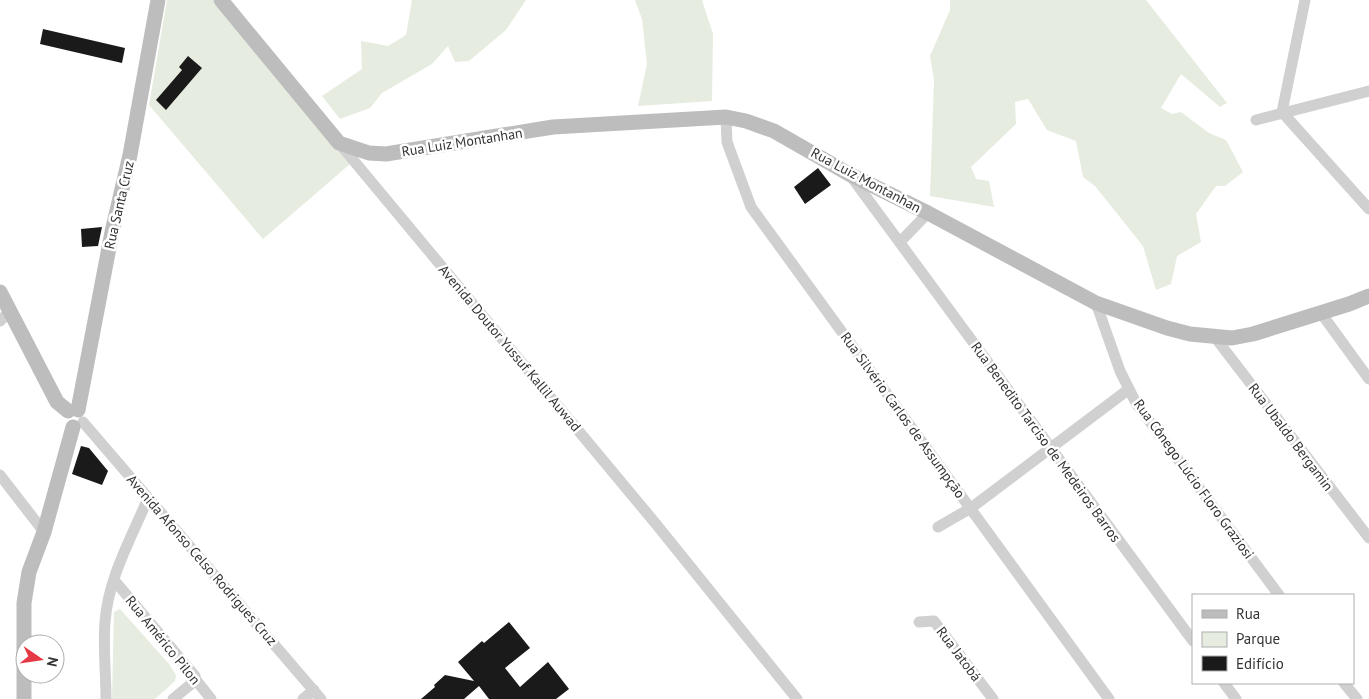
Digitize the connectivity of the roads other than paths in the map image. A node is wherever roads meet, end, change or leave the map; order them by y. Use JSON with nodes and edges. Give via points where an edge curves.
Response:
{"nodes":[{"id":1,"x":158,"y":0,"type":"edge"},
{"id":2,"x":221,"y":0,"type":"edge"},
{"id":3,"x":1305,"y":0,"type":"edge"},
{"id":4,"x":1369,"y":91,"type":"edge"},
{"id":5,"x":1282,"y":112,"type":"junction"},
{"id":6,"x":726,"y":118,"type":"junction"},
{"id":7,"x":1256,"y":120,"type":"dead end"},
{"id":8,"x":339,"y":143,"type":"junction"},
{"id":9,"x":849,"y":174,"type":"junction"},
{"id":10,"x":1369,"y":209,"type":"edge"},
{"id":11,"x":928,"y":213,"type":"junction"},
{"id":12,"x":900,"y":242,"type":"junction"},
{"id":13,"x":0,"y":292,"type":"edge"},
{"id":14,"x":1369,"y":296,"type":"edge"},
{"id":15,"x":1096,"y":303,"type":"junction"},
{"id":16,"x":1320,"y":313,"type":"junction"},
{"id":17,"x":5,"y":316,"type":"edge"},
{"id":18,"x":1214,"y":336,"type":"junction"},
{"id":19,"x":1369,"y":379,"type":"edge"},
{"id":20,"x":1129,"y":389,"type":"junction"},
{"id":21,"x":75,"y":417,"type":"junction"},
{"id":22,"x":1051,"y":449,"type":"junction"},
{"id":23,"x":0,"y":475,"type":"edge"},
{"id":24,"x":148,"y":498,"type":"junction"},
{"id":25,"x":971,"y":508,"type":"junction"},
{"id":26,"x":938,"y":527,"type":"dead end"},
{"id":27,"x":44,"y":532,"type":"junction"},
{"id":28,"x":1369,"y":538,"type":"edge"},
{"id":29,"x":114,"y":580,"type":"junction"},
{"id":30,"x":1278,"y":594,"type":"edge"},
{"id":31,"x":919,"y":622,"type":"dead end"},
{"id":32,"x":1192,"y":640,"type":"edge"},
{"id":33,"x":196,"y":680,"type":"junction"},
{"id":34,"x":1225,"y":684,"type":"edge"},
{"id":35,"x":1345,"y":684,"type":"edge"},
{"id":36,"x":317,"y":695,"type":"edge"},
{"id":37,"x":24,"y":699,"type":"edge"},
{"id":38,"x":106,"y":699,"type":"edge"},
{"id":39,"x":173,"y":699,"type":"edge"},
{"id":40,"x":211,"y":699,"type":"edge"},
{"id":41,"x":304,"y":699,"type":"edge"},
{"id":42,"x":797,"y":699,"type":"edge"},
{"id":43,"x":993,"y":699,"type":"edge"},
{"id":44,"x":1109,"y":699,"type":"edge"},
{"id":45,"x":1236,"y":699,"type":"edge"},
{"id":46,"x":1357,"y":699,"type":"edge"}],
"edges":[{"from":1,"to":21,"type":"street","name":"Rua Santa Cruz","via":[[132,147]]},
{"from":2,"to":8,"type":"street","name":"Avenida Doutor Yussuf Kallil Auwad"},
{"from":3,"to":5,"type":"street"},
{"from":4,"to":5,"type":"street"},
{"from":5,"to":7,"type":"street"},
{"from":5,"to":10,"type":"street"},
{"from":6,"to":8,"type":"street","name":"Rua Luiz Montanhan","via":[[553,127],[386,154],[369,153]]},
{"from":6,"to":9,"type":"street","name":"Rua Luiz Montanhan","via":[[774,131]]},
{"from":6,"to":25,"type":"street","name":"Rua Silvério Carlos de Assumpção","via":[[727,142],[751,207]]},
{"from":8,"to":42,"type":"street","name":"Avenida Doutor Yussuf Kallil Auwad"},
{"from":9,"to":11,"type":"street","name":"Rua Luiz Montanhan"},
{"from":9,"to":12,"type":"street","name":"Rua Benedito Tarciso de Medeiros Barros"},
{"from":11,"to":12,"type":"street"},
{"from":11,"to":15,"type":"street","name":"Rua Luiz Montanhan"},
{"from":12,"to":22,"type":"street","name":"Rua Benedito Tarciso de Medeiros Barros"},
{"from":13,"to":17,"type":"street"},
{"from":14,"to":16,"type":"street","name":"Rua Luiz Montanhan"},
{"from":15,"to":18,"type":"street","name":"Rua Luiz Montanhan","via":[[1167,328]]},
{"from":15,"to":20,"type":"street","name":"Rua Cônego Lúcio Floro Graziosi"},
{"from":16,"to":18,"type":"street","name":"Rua Luiz Montanhan","via":[[1253,334],[1232,338]]},
{"from":16,"to":19,"type":"street"},
{"from":17,"to":21,"type":"street","via":[[57,402]]},
{"from":18,"to":28,"type":"street","name":"Rua Ubaldo Bergamin"},
{"from":20,"to":22,"type":"street"},
{"from":20,"to":30,"type":"street","name":"Rua Cônego Lúcio Floro Graziosi","via":[[1136,403]]},
{"from":21,"to":24,"type":"street","name":"Avenida Afonso Celso Rodrigues Cruz"},
{"from":21,"to":27,"type":"street","name":"Rua Santa Cruz"},
{"from":22,"to":25,"type":"street"},
{"from":22,"to":32,"type":"street","name":"Rua Benedito Tarciso de Medeiros Barros"},
{"from":23,"to":27,"type":"street"},
{"from":24,"to":29,"type":"street"},
{"from":24,"to":36,"type":"street","name":"Avenida Afonso Celso Rodrigues Cruz"},
{"from":25,"to":26,"type":"street"},
{"from":25,"to":44,"type":"street","name":"Rua Silvério Carlos de Assumpção"},
{"from":27,"to":37,"type":"street","name":"Rua Santa Cruz","via":[[30,572],[24,603]]},
{"from":29,"to":33,"type":"street","name":"Rua Américo Pilon"},
{"from":29,"to":38,"type":"street","via":[[105,622]]},
{"from":31,"to":43,"type":"street","name":"Rua Jatobá","via":[[934,621]]},
{"from":33,"to":39,"type":"street"},
{"from":33,"to":40,"type":"street","name":"Rua Américo Pilon"},
{"from":34,"to":45,"type":"street"},
{"from":35,"to":46,"type":"street"},
{"from":36,"to":41,"type":"street"}]}
